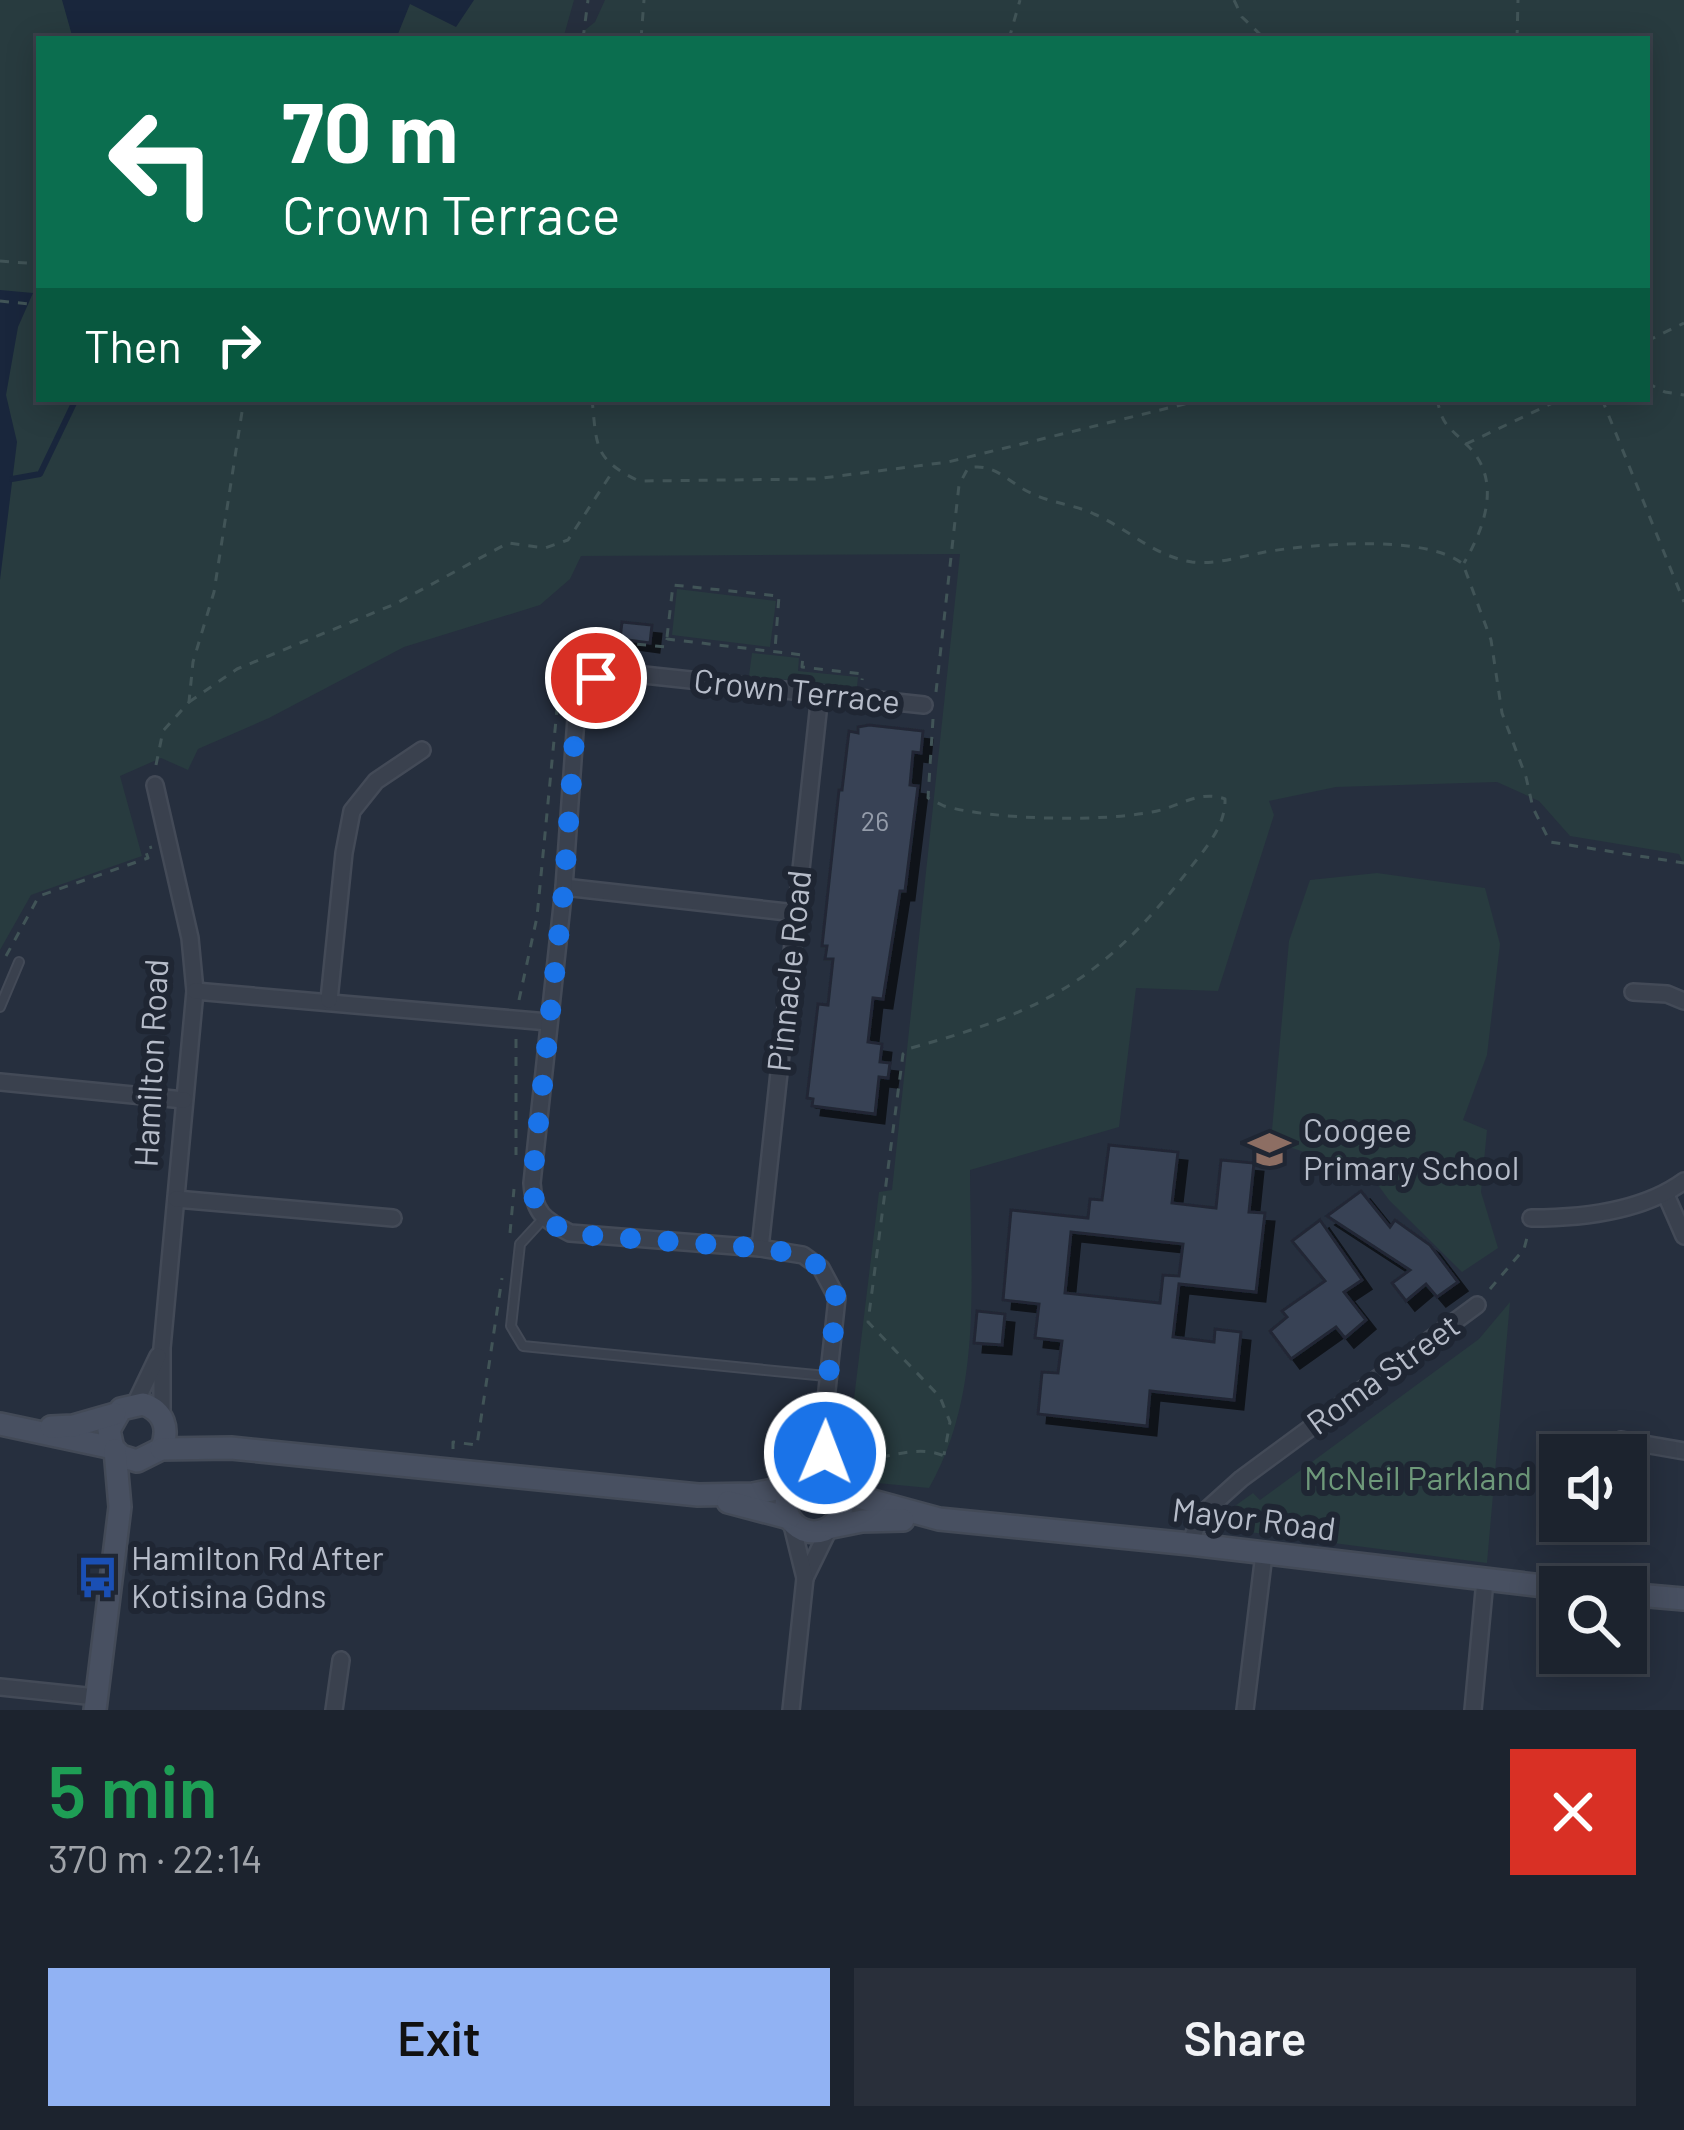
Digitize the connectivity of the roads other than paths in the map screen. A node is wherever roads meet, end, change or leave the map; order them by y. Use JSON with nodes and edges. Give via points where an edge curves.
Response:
{"nodes":[{"id":1,"x":820,"y":694,"type":"junction"},
{"id":2,"x":924,"y":705,"type":"dead end"},
{"id":3,"x":422,"y":750,"type":"dead end"},
{"id":4,"x":155,"y":785,"type":"road end"},
{"id":5,"x":564,"y":887,"type":"junction"},
{"id":6,"x":796,"y":913,"type":"junction"},
{"id":7,"x":19,"y":962,"type":"dead end"},
{"id":8,"x":195,"y":991,"type":"junction"},
{"id":9,"x":1633,"y":992,"type":"dead end"},
{"id":10,"x":329,"y":1000,"type":"junction"},
{"id":11,"x":1684,"y":1001,"type":"edge"},
{"id":12,"x":0,"y":1007,"type":"edge"},
{"id":13,"x":548,"y":1022,"type":"junction"},
{"id":14,"x":0,"y":1082,"type":"edge"},
{"id":15,"x":184,"y":1100,"type":"junction"},
{"id":16,"x":1684,"y":1181,"type":"edge"},
{"id":17,"x":1666,"y":1195,"type":"junction"},
{"id":18,"x":176,"y":1199,"type":"junction"},
{"id":19,"x":393,"y":1218,"type":"dead end"},
{"id":20,"x":1532,"y":1218,"type":"road end"},
{"id":21,"x":543,"y":1220,"type":"junction"},
{"id":22,"x":1684,"y":1236,"type":"edge"},
{"id":23,"x":760,"y":1248,"type":"junction"},
{"id":24,"x":1477,"y":1305,"type":"road end"},
{"id":25,"x":162,"y":1348,"type":"junction"},
{"id":26,"x":828,"y":1377,"type":"junction"},
{"id":27,"x":125,"y":1409,"type":"junction"},
{"id":28,"x":163,"y":1419,"type":"junction"},
{"id":29,"x":0,"y":1424,"type":"edge"},
{"id":30,"x":26,"y":1428,"type":"junction"},
{"id":31,"x":1647,"y":1445,"type":"edge"},
{"id":32,"x":231,"y":1448,"type":"junction"},
{"id":33,"x":114,"y":1449,"type":"junction"},
{"id":34,"x":1684,"y":1451,"type":"edge"},
{"id":35,"x":154,"y":1454,"type":"junction"},
{"id":36,"x":816,"y":1484,"type":"junction"},
{"id":37,"x":698,"y":1495,"type":"junction"},
{"id":38,"x":120,"y":1507,"type":"junction"},
{"id":39,"x":939,"y":1519,"type":"junction"},
{"id":40,"x":790,"y":1520,"type":"junction"},
{"id":41,"x":830,"y":1528,"type":"junction"},
{"id":42,"x":1190,"y":1544,"type":"junction"},
{"id":43,"x":1264,"y":1554,"type":"junction"},
{"id":44,"x":805,"y":1578,"type":"junction"},
{"id":45,"x":1485,"y":1580,"type":"junction"},
{"id":46,"x":1539,"y":1586,"type":"edge"},
{"id":47,"x":1647,"y":1596,"type":"edge"},
{"id":48,"x":1684,"y":1599,"type":"edge"},
{"id":49,"x":341,"y":1660,"type":"dead end"},
{"id":50,"x":0,"y":1687,"type":"edge"},
{"id":51,"x":95,"y":1704,"type":"edge"},
{"id":52,"x":334,"y":1710,"type":"edge"},
{"id":53,"x":791,"y":1710,"type":"edge"},
{"id":54,"x":1245,"y":1710,"type":"edge"},
{"id":55,"x":1473,"y":1710,"type":"edge"}],
"edges":[{"from":1,"to":2,"type":"street","name":"Crown Terrace"},
{"from":1,"to":5,"type":"street","name":"Crown Terrace","via":[[616,672],[596,678],[577,704]]},
{"from":1,"to":6,"type":"street","name":"Pinnacle Road"},
{"from":3,"to":10,"type":"street","via":[[376,781],[352,811]]},
{"from":4,"to":8,"type":"street","name":"Hamilton Road"},
{"from":5,"to":6,"type":"street"},
{"from":5,"to":13,"type":"street","name":"Crown Terrace"},
{"from":6,"to":23,"type":"street","name":"Pinnacle Road"},
{"from":7,"to":12,"type":"lane"},
{"from":8,"to":10,"type":"street"},
{"from":8,"to":15,"type":"street","name":"Hamilton Road"},
{"from":9,"to":11,"type":"street"},
{"from":10,"to":13,"type":"street"},
{"from":13,"to":21,"type":"street","name":"Crown Terrace","via":[[532,1183]]},
{"from":14,"to":15,"type":"street"},
{"from":15,"to":18,"type":"street","name":"Hamilton Road"},
{"from":16,"to":17,"type":"street"},
{"from":17,"to":20,"type":"street","via":[[1575,1218]]},
{"from":17,"to":22,"type":"street"},
{"from":18,"to":19,"type":"street"},
{"from":18,"to":25,"type":"street","name":"Hamilton Road"},
{"from":21,"to":23,"type":"street","via":[[570,1234]]},
{"from":21,"to":26,"type":"lane","via":[[520,1244],[511,1326],[523,1346]]},
{"from":23,"to":26,"type":"street","via":[[803,1255],[821,1268],[837,1298]]},
{"from":24,"to":42,"type":"street","name":"Roma Street","via":[[1241,1479],[1201,1515]]},
{"from":25,"to":27,"type":"street","name":"Hamilton Road"},
{"from":25,"to":28,"type":"street","name":"Hamilton Road"},
{"from":26,"to":36,"type":"street"},
{"from":27,"to":28,"type":"main road","via":[[151,1407]]},
{"from":27,"to":30,"type":"main road","via":[[73,1426]]},
{"from":27,"to":33,"type":"main road","via":[[109,1430]]},
{"from":28,"to":32,"type":"main road","name":"Mayor Road"},
{"from":28,"to":35,"type":"main road"},
{"from":29,"to":30,"type":"main road"},
{"from":30,"to":33,"type":"main road"},
{"from":31,"to":34,"type":"street"},
{"from":32,"to":35,"type":"main road","name":"Mayor Road"},
{"from":32,"to":37,"type":"main road","name":"Mayor Road"},
{"from":33,"to":35,"type":"main road","via":[[128,1460]]},
{"from":33,"to":38,"type":"main road"},
{"from":35,"to":38,"type":"main road"},
{"from":36,"to":37,"type":"main road","name":"Mayor Road"},
{"from":36,"to":39,"type":"main road","name":"Mayor Road"},
{"from":36,"to":40,"type":"main road","via":[[785,1502]]},
{"from":36,"to":41,"type":"main road","via":[[843,1505]]},
{"from":37,"to":40,"type":"main road","name":"Mayor Road"},
{"from":38,"to":51,"type":"main road"},
{"from":39,"to":41,"type":"main road","name":"Mayor Road"},
{"from":39,"to":42,"type":"main road","name":"Mayor Road"},
{"from":40,"to":41,"type":"main road","via":[[815,1533]]},
{"from":40,"to":44,"type":"street"},
{"from":41,"to":44,"type":"street"},
{"from":42,"to":43,"type":"main road","name":"Mayor Road"},
{"from":43,"to":45,"type":"main road","name":"Mayor Road"},
{"from":43,"to":54,"type":"street"},
{"from":44,"to":53,"type":"street"},
{"from":45,"to":46,"type":"main road","name":"Mayor Road"},
{"from":45,"to":55,"type":"street"},
{"from":47,"to":48,"type":"main road"},
{"from":49,"to":52,"type":"street"},
{"from":50,"to":51,"type":"street"}]}
